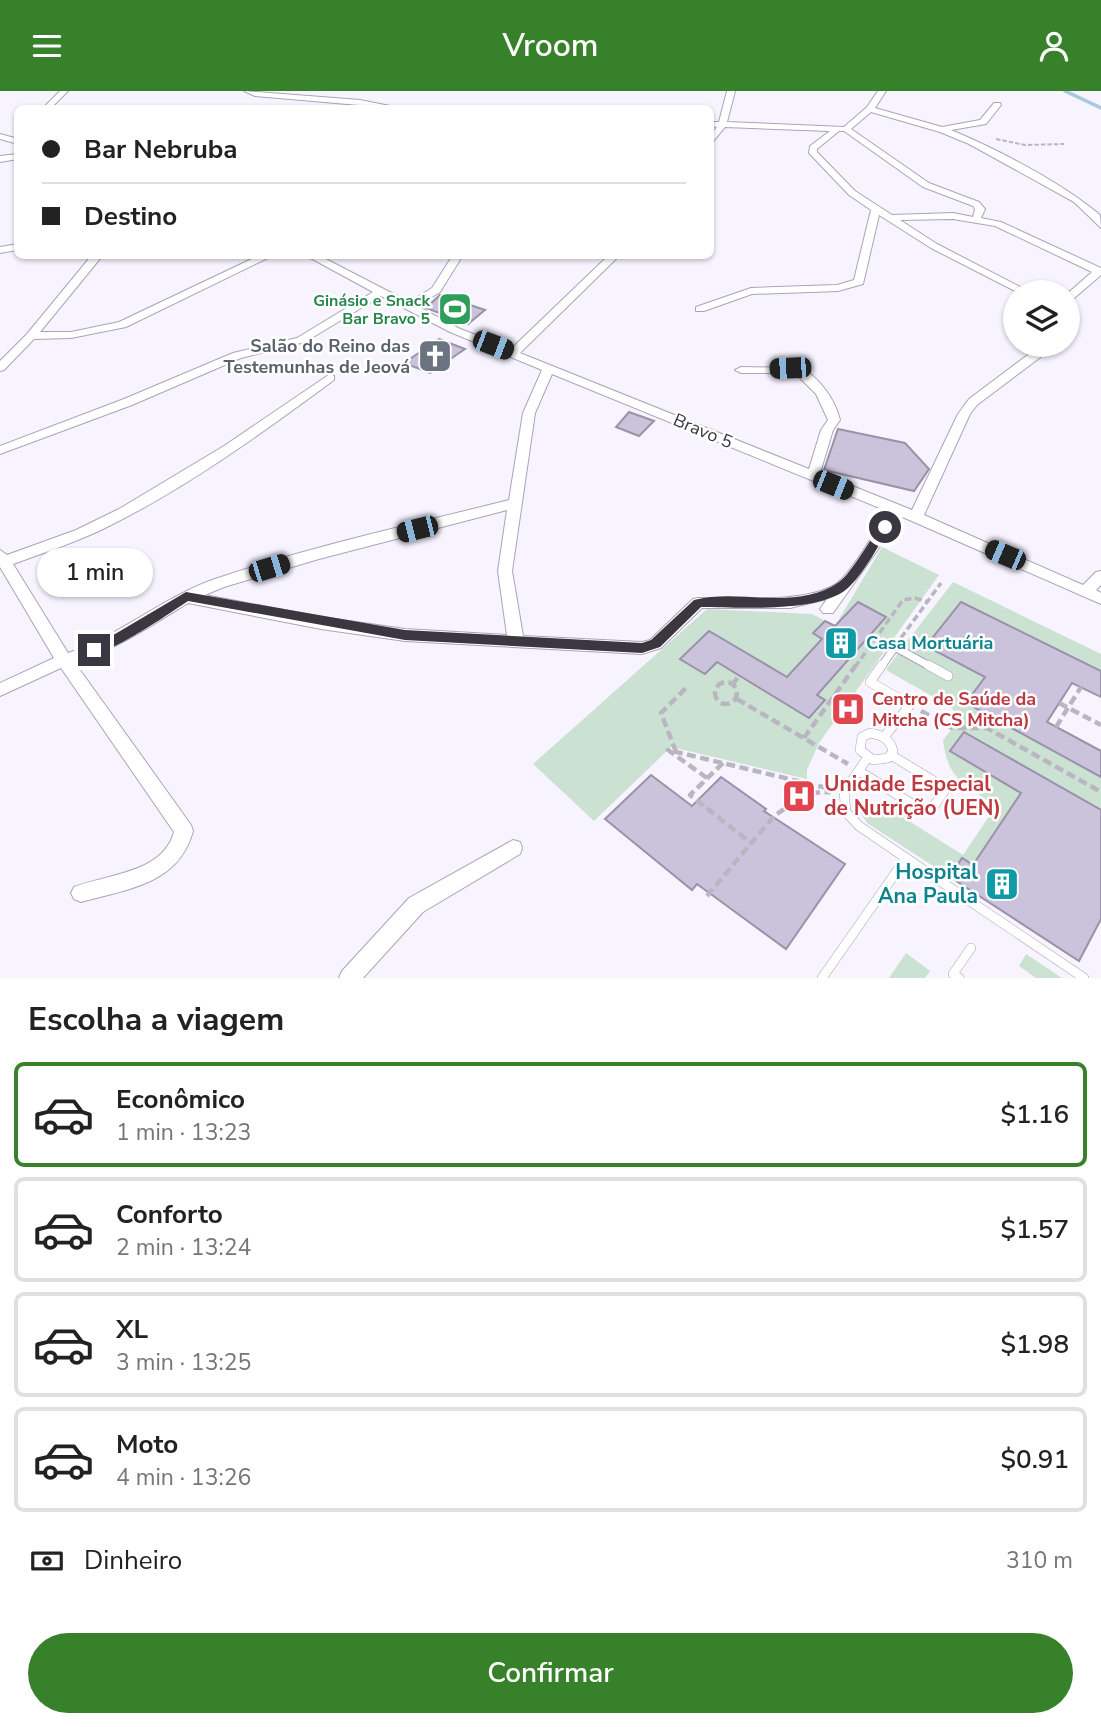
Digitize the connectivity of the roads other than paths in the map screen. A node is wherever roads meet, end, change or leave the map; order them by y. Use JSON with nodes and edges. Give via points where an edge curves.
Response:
{"nodes":[{"id":1,"x":64,"y":91,"type":"edge"},
{"id":2,"x":248,"y":91,"type":"edge"},
{"id":3,"x":731,"y":91,"type":"edge"},
{"id":4,"x":882,"y":91,"type":"edge"},
{"id":5,"x":49,"y":105,"type":"edge"},
{"id":6,"x":378,"y":105,"type":"edge"},
{"id":7,"x":997,"y":105,"type":"dead end"},
{"id":8,"x":870,"y":109,"type":"junction"},
{"id":9,"x":714,"y":124,"type":"edge"},
{"id":10,"x":722,"y":125,"type":"junction"},
{"id":11,"x":841,"y":129,"type":"junction"},
{"id":12,"x":943,"y":130,"type":"junction"},
{"id":13,"x":714,"y":137,"type":"edge"},
{"id":14,"x":876,"y":209,"type":"junction"},
{"id":15,"x":891,"y":218,"type":"junction"},
{"id":16,"x":977,"y":218,"type":"junction"},
{"id":17,"x":1101,"y":225,"type":"edge"},
{"id":18,"x":1101,"y":258,"type":"edge"},
{"id":19,"x":95,"y":259,"type":"edge"},
{"id":20,"x":261,"y":259,"type":"edge"},
{"id":21,"x":318,"y":259,"type":"edge"},
{"id":22,"x":455,"y":259,"type":"edge"},
{"id":23,"x":611,"y":259,"type":"edge"},
{"id":24,"x":1097,"y":270,"type":"edge"},
{"id":25,"x":1003,"y":281,"type":"edge"},
{"id":26,"x":1080,"y":286,"type":"edge"},
{"id":27,"x":382,"y":291,"type":"junction"},
{"id":28,"x":408,"y":307,"type":"junction"},
{"id":29,"x":700,"y":309,"type":"dead end"},
{"id":30,"x":31,"y":336,"type":"junction"},
{"id":31,"x":513,"y":353,"type":"junction"},
{"id":32,"x":1034,"y":357,"type":"edge"},
{"id":33,"x":549,"y":367,"type":"junction"},
{"id":34,"x":0,"y":368,"type":"edge"},
{"id":35,"x":741,"y":370,"type":"dead end"},
{"id":36,"x":330,"y":378,"type":"dead end"},
{"id":37,"x":0,"y":450,"type":"edge"},
{"id":38,"x":813,"y":476,"type":"junction"},
{"id":39,"x":516,"y":503,"type":"junction"},
{"id":40,"x":895,"y":509,"type":"junction"},
{"id":41,"x":916,"y":517,"type":"junction"},
{"id":42,"x":3,"y":558,"type":"edge"},
{"id":43,"x":1101,"y":576,"type":"edge"},
{"id":44,"x":845,"y":585,"type":"junction"},
{"id":45,"x":1085,"y":591,"type":"junction"},
{"id":46,"x":186,"y":597,"type":"junction"},
{"id":47,"x":1101,"y":599,"type":"edge"},
{"id":48,"x":828,"y":610,"type":"dead end"},
{"id":49,"x":516,"y":641,"type":"junction"},
{"id":50,"x":64,"y":660,"type":"junction"},
{"id":51,"x":948,"y":675,"type":"dead end"},
{"id":52,"x":0,"y":690,"type":"edge"},
{"id":53,"x":884,"y":737,"type":"junction"},
{"id":54,"x":891,"y":755,"type":"junction"},
{"id":55,"x":868,"y":757,"type":"junction"},
{"id":56,"x":859,"y":771,"type":"junction"},
{"id":57,"x":513,"y":849,"type":"dead end"},
{"id":58,"x":906,"y":858,"type":"junction"},
{"id":59,"x":82,"y":893,"type":"dead end"},
{"id":60,"x":971,"y":948,"type":"dead end"},
{"id":61,"x":349,"y":978,"type":"edge"},
{"id":62,"x":822,"y":978,"type":"edge"},
{"id":63,"x":959,"y":978,"type":"edge"},
{"id":64,"x":1084,"y":978,"type":"edge"}],
"edges":[{"from":1,"to":5,"type":"street"},
{"from":2,"to":6,"type":"street"},
{"from":3,"to":10,"type":"street"},
{"from":4,"to":8,"type":"street"},
{"from":7,"to":12,"type":"street","via":[[983,122]]},
{"from":8,"to":11,"type":"street"},
{"from":8,"to":12,"type":"street"},
{"from":9,"to":10,"type":"street"},
{"from":10,"to":11,"type":"street"},
{"from":10,"to":13,"type":"street"},
{"from":11,"to":14,"type":"street","via":[[817,143],[813,153],[842,184]]},
{"from":11,"to":16,"type":"street","via":[[926,185],[976,204],[980,209]]},
{"from":12,"to":17,"type":"street","via":[[1077,200]]},
{"from":14,"to":15,"type":"street"},
{"from":14,"to":29,"type":"street","via":[[859,282],[838,288],[751,291]]},
{"from":15,"to":16,"type":"street"},
{"from":15,"to":25,"type":"street","via":[[934,247]]},
{"from":16,"to":24,"type":"street"},
{"from":18,"to":24,"type":"street"},
{"from":19,"to":30,"type":"street"},
{"from":20,"to":30,"type":"street","via":[[122,325],[71,335]]},
{"from":21,"to":27,"type":"street","name":"Bravo 5"},
{"from":22,"to":28,"type":"street","via":[[436,290]]},
{"from":23,"to":31,"type":"street"},
{"from":24,"to":26,"type":"street"},
{"from":27,"to":28,"type":"street","name":"Bravo 5"},
{"from":27,"to":37,"type":"street","via":[[301,340],[237,355],[128,403]]},
{"from":28,"to":31,"type":"street","name":"Bravo 5"},
{"from":30,"to":34,"type":"street"},
{"from":31,"to":33,"type":"street","name":"Bravo 5"},
{"from":32,"to":41,"type":"street","via":[[973,402],[964,414]]},
{"from":33,"to":38,"type":"street","name":"Bravo 5"},
{"from":33,"to":39,"type":"street","via":[[529,413]]},
{"from":35,"to":38,"type":"street","via":[[805,373],[831,410],[834,419]]},
{"from":36,"to":42,"type":"street","via":[[256,432],[123,513],[82,533]]},
{"from":38,"to":40,"type":"street","name":"Bravo 5"},
{"from":39,"to":46,"type":"street","via":[[318,554]]},
{"from":39,"to":49,"type":"street","via":[[505,571]]},
{"from":40,"to":41,"type":"street","name":"Bravo 5"},
{"from":40,"to":44,"type":"street"},
{"from":41,"to":45,"type":"street","name":"Bravo 5"},
{"from":42,"to":50,"type":"street"},
{"from":43,"to":45,"type":"street"},
{"from":44,"to":48,"type":"street"},
{"from":44,"to":49,"type":"street","via":[[790,603],[698,603],[655,644],[642,648]]},
{"from":45,"to":47,"type":"street","name":"Bravo 5"},
{"from":46,"to":49,"type":"street","via":[[405,635]]},
{"from":46,"to":50,"type":"street","via":[[126,634]]},
{"from":50,"to":52,"type":"street"},
{"from":50,"to":59,"type":"street","via":[[184,831],[177,855],[164,866]]},
{"from":51,"to":53,"type":"lane","via":[[895,647],[870,682],[910,705]]},
{"from":53,"to":54,"type":"lane","via":[[892,747]]},
{"from":53,"to":55,"type":"lane","via":[[870,733],[862,737],[860,750]]},
{"from":54,"to":55,"type":"lane","via":[[884,760]]},
{"from":54,"to":56,"type":"lane","via":[[942,786],[944,791],[932,809],[922,810]]},
{"from":55,"to":56,"type":"lane"},
{"from":56,"to":58,"type":"lane","via":[[844,792],[846,812]]},
{"from":57,"to":61,"type":"street","via":[[416,905]]},
{"from":58,"to":62,"type":"lane"},
{"from":58,"to":64,"type":"lane"},
{"from":60,"to":63,"type":"lane","via":[[953,974]]}]}
